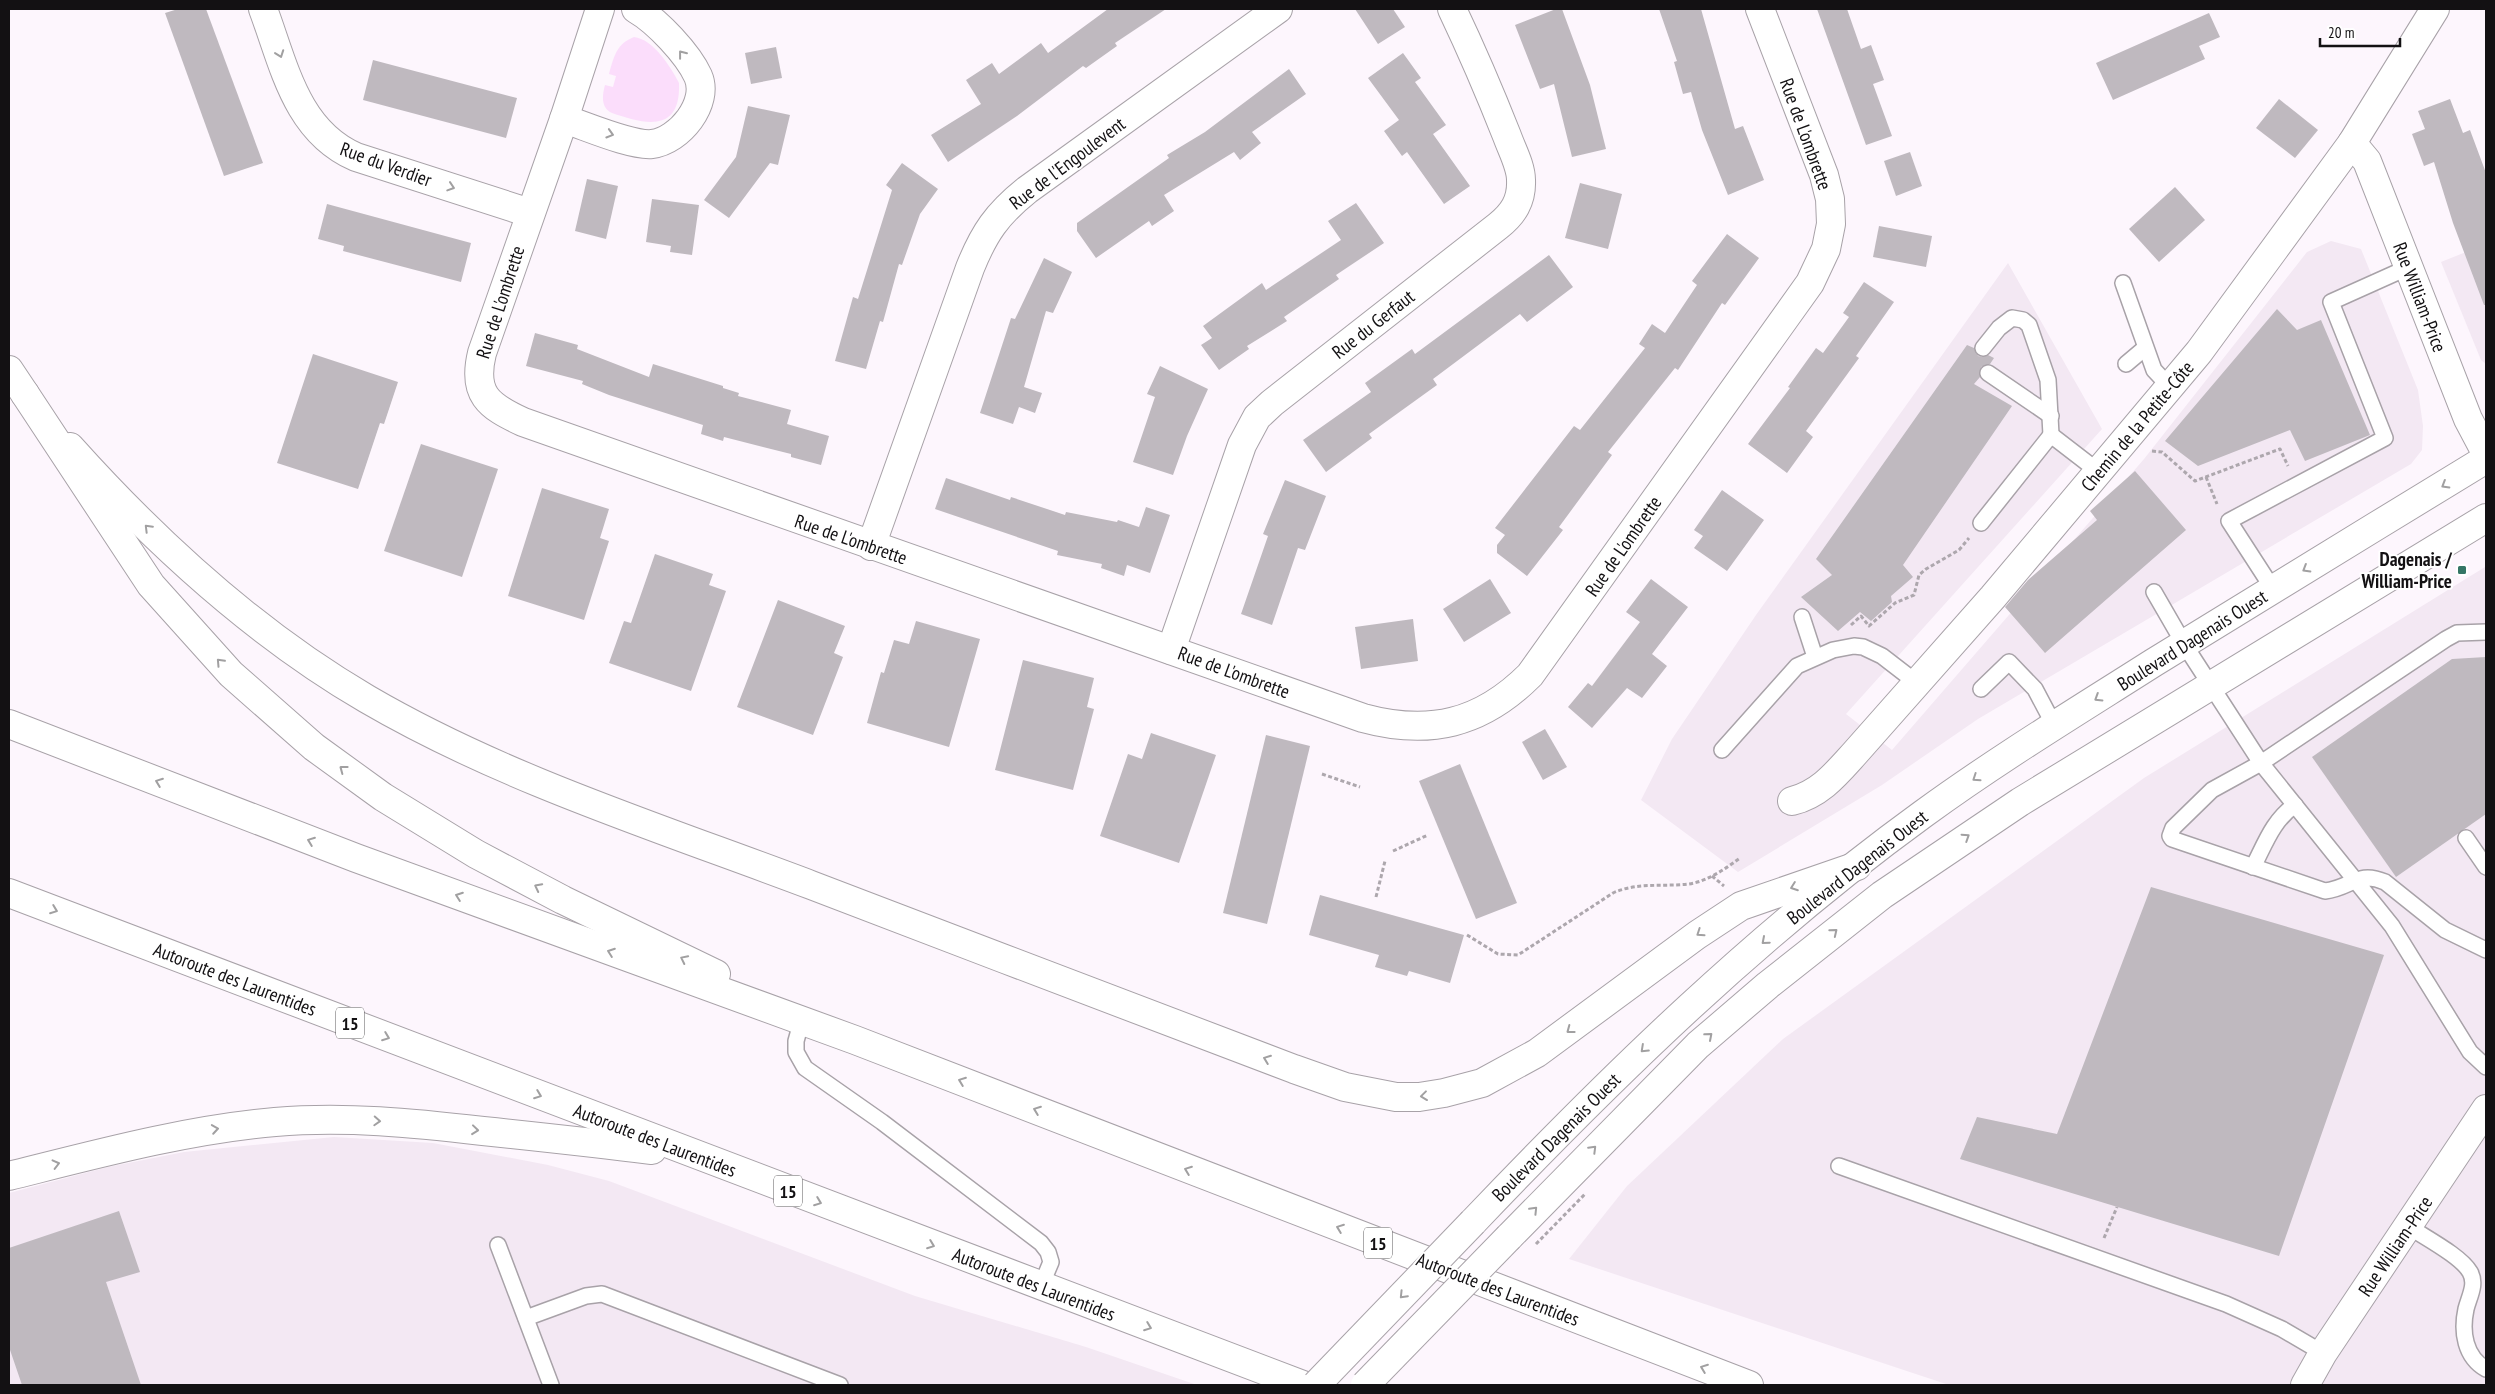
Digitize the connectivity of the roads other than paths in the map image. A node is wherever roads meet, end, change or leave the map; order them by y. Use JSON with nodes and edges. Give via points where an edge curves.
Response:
{"nodes":[{"id":1,"x":263,"y":9,"type":"edge"},
{"id":2,"x":600,"y":9,"type":"edge"},
{"id":3,"x":636,"y":9,"type":"edge"},
{"id":4,"x":1278,"y":9,"type":"edge"},
{"id":5,"x":1452,"y":9,"type":"edge"},
{"id":6,"x":1760,"y":9,"type":"edge"},
{"id":7,"x":2436,"y":9,"type":"edge"},
{"id":8,"x":564,"y":119,"type":"junction"},
{"id":9,"x":2352,"y":143,"type":"junction"},
{"id":10,"x":530,"y":213,"type":"junction"},
{"id":11,"x":2409,"y":268,"type":"junction"},
{"id":12,"x":2123,"y":282,"type":"dead end"},
{"id":13,"x":1983,"y":348,"type":"dead end"},
{"id":14,"x":2145,"y":348,"type":"junction"},
{"id":15,"x":2126,"y":364,"type":"dead end"},
{"id":16,"x":9,"y":370,"type":"edge"},
{"id":17,"x":1988,"y":373,"type":"dead end"},
{"id":18,"x":2170,"y":387,"type":"junction"},
{"id":19,"x":25,"y":394,"type":"junction"},
{"id":20,"x":2051,"y":416,"type":"junction"},
{"id":21,"x":2051,"y":435,"type":"junction"},
{"id":22,"x":2486,"y":453,"type":"edge"},
{"id":23,"x":2486,"y":459,"type":"edge"},
{"id":24,"x":2099,"y":472,"type":"junction"},
{"id":25,"x":2486,"y":518,"type":"edge"},
{"id":26,"x":1978,"y":527,"type":"road end"},
{"id":27,"x":871,"y":546,"type":"junction"},
{"id":28,"x":2274,"y":589,"type":"junction"},
{"id":29,"x":2154,"y":592,"type":"dead end"},
{"id":30,"x":1802,"y":617,"type":"dead end"},
{"id":31,"x":2486,"y":632,"type":"edge"},
{"id":32,"x":2184,"y":644,"type":"junction"},
{"id":33,"x":1171,"y":650,"type":"junction"},
{"id":34,"x":1815,"y":657,"type":"junction"},
{"id":35,"x":1917,"y":684,"type":"junction"},
{"id":36,"x":2211,"y":686,"type":"junction"},
{"id":37,"x":1981,"y":689,"type":"dead end"},
{"id":38,"x":9,"y":724,"type":"edge"},
{"id":39,"x":2054,"y":725,"type":"junction"},
{"id":40,"x":1722,"y":750,"type":"dead end"},
{"id":41,"x":2261,"y":763,"type":"junction"},
{"id":42,"x":1792,"y":801,"type":"dead end"},
{"id":43,"x":2295,"y":806,"type":"junction"},
{"id":44,"x":2466,"y":838,"type":"dead end"},
{"id":45,"x":1857,"y":866,"type":"junction"},
{"id":46,"x":2254,"y":867,"type":"junction"},
{"id":47,"x":2486,"y":867,"type":"edge"},
{"id":48,"x":2356,"y":880,"type":"junction"},
{"id":49,"x":9,"y":893,"type":"edge"},
{"id":50,"x":2486,"y":950,"type":"edge"},
{"id":51,"x":802,"y":1019,"type":"junction"},
{"id":52,"x":2486,"y":1067,"type":"edge"},
{"id":53,"x":2484,"y":1115,"type":"edge"},
{"id":54,"x":691,"y":1154,"type":"junction"},
{"id":55,"x":1839,"y":1166,"type":"dead end"},
{"id":56,"x":9,"y":1176,"type":"edge"},
{"id":57,"x":2408,"y":1226,"type":"junction"},
{"id":58,"x":498,"y":1245,"type":"dead end"},
{"id":59,"x":1041,"y":1286,"type":"junction"},
{"id":60,"x":526,"y":1318,"type":"junction"},
{"id":61,"x":2323,"y":1354,"type":"junction"},
{"id":62,"x":2486,"y":1369,"type":"edge"},
{"id":63,"x":551,"y":1385,"type":"edge"},
{"id":64,"x":840,"y":1385,"type":"edge"},
{"id":65,"x":1303,"y":1385,"type":"edge"},
{"id":66,"x":1316,"y":1385,"type":"edge"},
{"id":67,"x":1365,"y":1385,"type":"edge"},
{"id":68,"x":1749,"y":1385,"type":"edge"},
{"id":69,"x":2305,"y":1385,"type":"edge"}],
"edges":[{"from":1,"to":10,"type":"main road","name":"Rue du Verdier","one_way":true,"via":[[305,114],[334,146],[356,157]]},
{"from":2,"to":8,"type":"main road","name":"Rue de L'ombrette"},
{"from":8,"to":3,"type":"main road","one_way":true,"via":[[642,144],[658,143],[674,136],[690,119],[700,91],[697,74],[659,26]]},
{"from":4,"to":27,"type":"main road","name":"Rue de l'Engoulevent","via":[[1027,190],[996,218],[979,244]]},
{"from":5,"to":33,"type":"main road","name":"Rue du Gerfaut","via":[[1488,88],[1518,167],[1521,178],[1517,205],[1498,226],[1257,416],[1242,445]]},
{"from":6,"to":33,"type":"main road","name":"Rue de L'ombrette","via":[[1827,187],[1831,224],[1826,249],[1810,283],[1530,675],[1496,704],[1472,716],[1441,725],[1414,728],[1363,718]]},
{"from":7,"to":9,"type":"main road","name":"Chemin de la Petite-Côte"},
{"from":8,"to":10,"type":"main road","name":"Rue de L'ombrette"},
{"from":9,"to":11,"type":"main road","name":"Rue William-Price","via":[[2367,161]]},
{"from":9,"to":18,"type":"main road","name":"Chemin de la Petite-Côte"},
{"from":10,"to":27,"type":"main road","name":"Rue de L'ombrette","via":[[479,364],[480,386],[491,405],[523,422]]},
{"from":11,"to":22,"type":"main road","name":"Rue William-Price","via":[[2468,419]]},
{"from":11,"to":28,"type":"lane","via":[[2331,302],[2385,438],[2229,521]]},
{"from":12,"to":14,"type":"lane"},
{"from":13,"to":20,"type":"lane","via":[[2012,318],[2024,320],[2029,325],[2048,380]]},
{"from":14,"to":15,"type":"lane"},
{"from":14,"to":18,"type":"lane","via":[[2154,370]]},
{"from":16,"to":19,"type":"main road"},
{"from":17,"to":20,"type":"lane"},
{"from":18,"to":24,"type":"main road","name":"Chemin de la Petite-Côte"},
{"from":45,"to":19,"type":"main road","one_way":true,"via":[[1741,906],[1537,1053],[1482,1084],[1419,1097],[1396,1097],[1345,1087],[617,812],[472,753],[404,719],[298,654],[182,563],[94,474]]},
{"from":51,"to":19,"type":"main road","one_way":true,"via":[[514,875],[383,797],[314,747],[231,674],[151,585]]},
{"from":20,"to":21,"type":"lane"},
{"from":21,"to":24,"type":"lane"},
{"from":21,"to":26,"type":"lane"},
{"from":23,"to":28,"type":"main road","name":"Boulevard Dagenais Ouest","one_way":true},
{"from":24,"to":35,"type":"main road","name":"Chemin de la Petite-Côte"},
{"from":25,"to":36,"type":"main road","name":"Boulevard Dagenais Ouest"},
{"from":27,"to":33,"type":"main road","name":"Rue de L'ombrette"},
{"from":28,"to":32,"type":"main road","name":"Boulevard Dagenais Ouest"},
{"from":29,"to":32,"type":"lane"},
{"from":30,"to":34,"type":"lane"},
{"from":31,"to":41,"type":"lane","via":[[2468,631],[2446,639]]},
{"from":32,"to":36,"type":"lane"},
{"from":32,"to":39,"type":"main road","name":"Boulevard Dagenais Ouest","one_way":true},
{"from":34,"to":35,"type":"lane","via":[[1843,648],[1863,647],[1882,656]]},
{"from":34,"to":40,"type":"lane","via":[[1797,666]]},
{"from":35,"to":42,"type":"main road","name":"Chemin de la Petite-Côte","via":[[1831,780],[1811,795]]},
{"from":36,"to":41,"type":"lane"},
{"from":67,"to":36,"type":"main road","name":"Boulevard Dagenais Ouest","one_way":true,"bridge":true,"via":[[1558,1184],[1698,1045],[1845,923],[2020,802]]},
{"from":37,"to":39,"type":"lane","via":[[2009,662],[2035,689]]},
{"from":51,"to":38,"type":"main road","one_way":true,"via":[[356,858]]},
{"from":39,"to":45,"type":"main road","name":"Boulevard Dagenais Ouest","one_way":true,"via":[[1923,814]]},
{"from":41,"to":43,"type":"lane"},
{"from":41,"to":46,"type":"lane","via":[[2212,790],[2173,828],[2170,836]]},
{"from":43,"to":46,"type":"lane","via":[[2275,824]]},
{"from":43,"to":48,"type":"lane"},
{"from":44,"to":47,"type":"lane"},
{"from":45,"to":66,"type":"main road","name":"Boulevard Dagenais Ouest","one_way":true,"bridge":true,"via":[[1720,979],[1615,1077]]},
{"from":46,"to":48,"type":"lane","via":[[2325,891],[2336,890]]},
{"from":48,"to":50,"type":"lane","via":[[2368,876],[2385,882],[2445,930]]},
{"from":48,"to":52,"type":"lane","via":[[2392,926],[2470,1052]]},
{"from":49,"to":54,"type":"main road","name":"Autoroute des Laurentides","number":"15","one_way":true},
{"from":51,"to":59,"type":"lane","via":[[796,1052],[805,1068],[1041,1243],[1051,1262]]},
{"from":68,"to":51,"type":"main road","name":"Autoroute des Laurentides","number":"15","one_way":true},
{"from":53,"to":57,"type":"main road","name":"Rue William-Price"},
{"from":56,"to":54,"type":"main road","one_way":true,"via":[[199,1132],[314,1120],[426,1124]]},
{"from":54,"to":59,"type":"main road","name":"Autoroute des Laurentides","number":"15","one_way":true},
{"from":55,"to":61,"type":"lane","via":[[2226,1304],[2282,1329]]},
{"from":57,"to":61,"type":"main road","name":"Rue William-Price"},
{"from":57,"to":62,"type":"lane","via":[[2470,1271],[2473,1281],[2464,1325],[2466,1342],[2470,1356]]},
{"from":58,"to":60,"type":"lane"},
{"from":59,"to":65,"type":"main road","name":"Autoroute des Laurentides","number":"15","one_way":true},
{"from":60,"to":63,"type":"lane"},
{"from":60,"to":64,"type":"lane","via":[[586,1296],[602,1294]]},
{"from":61,"to":69,"type":"main road","name":"Rue William-Price"}]}
